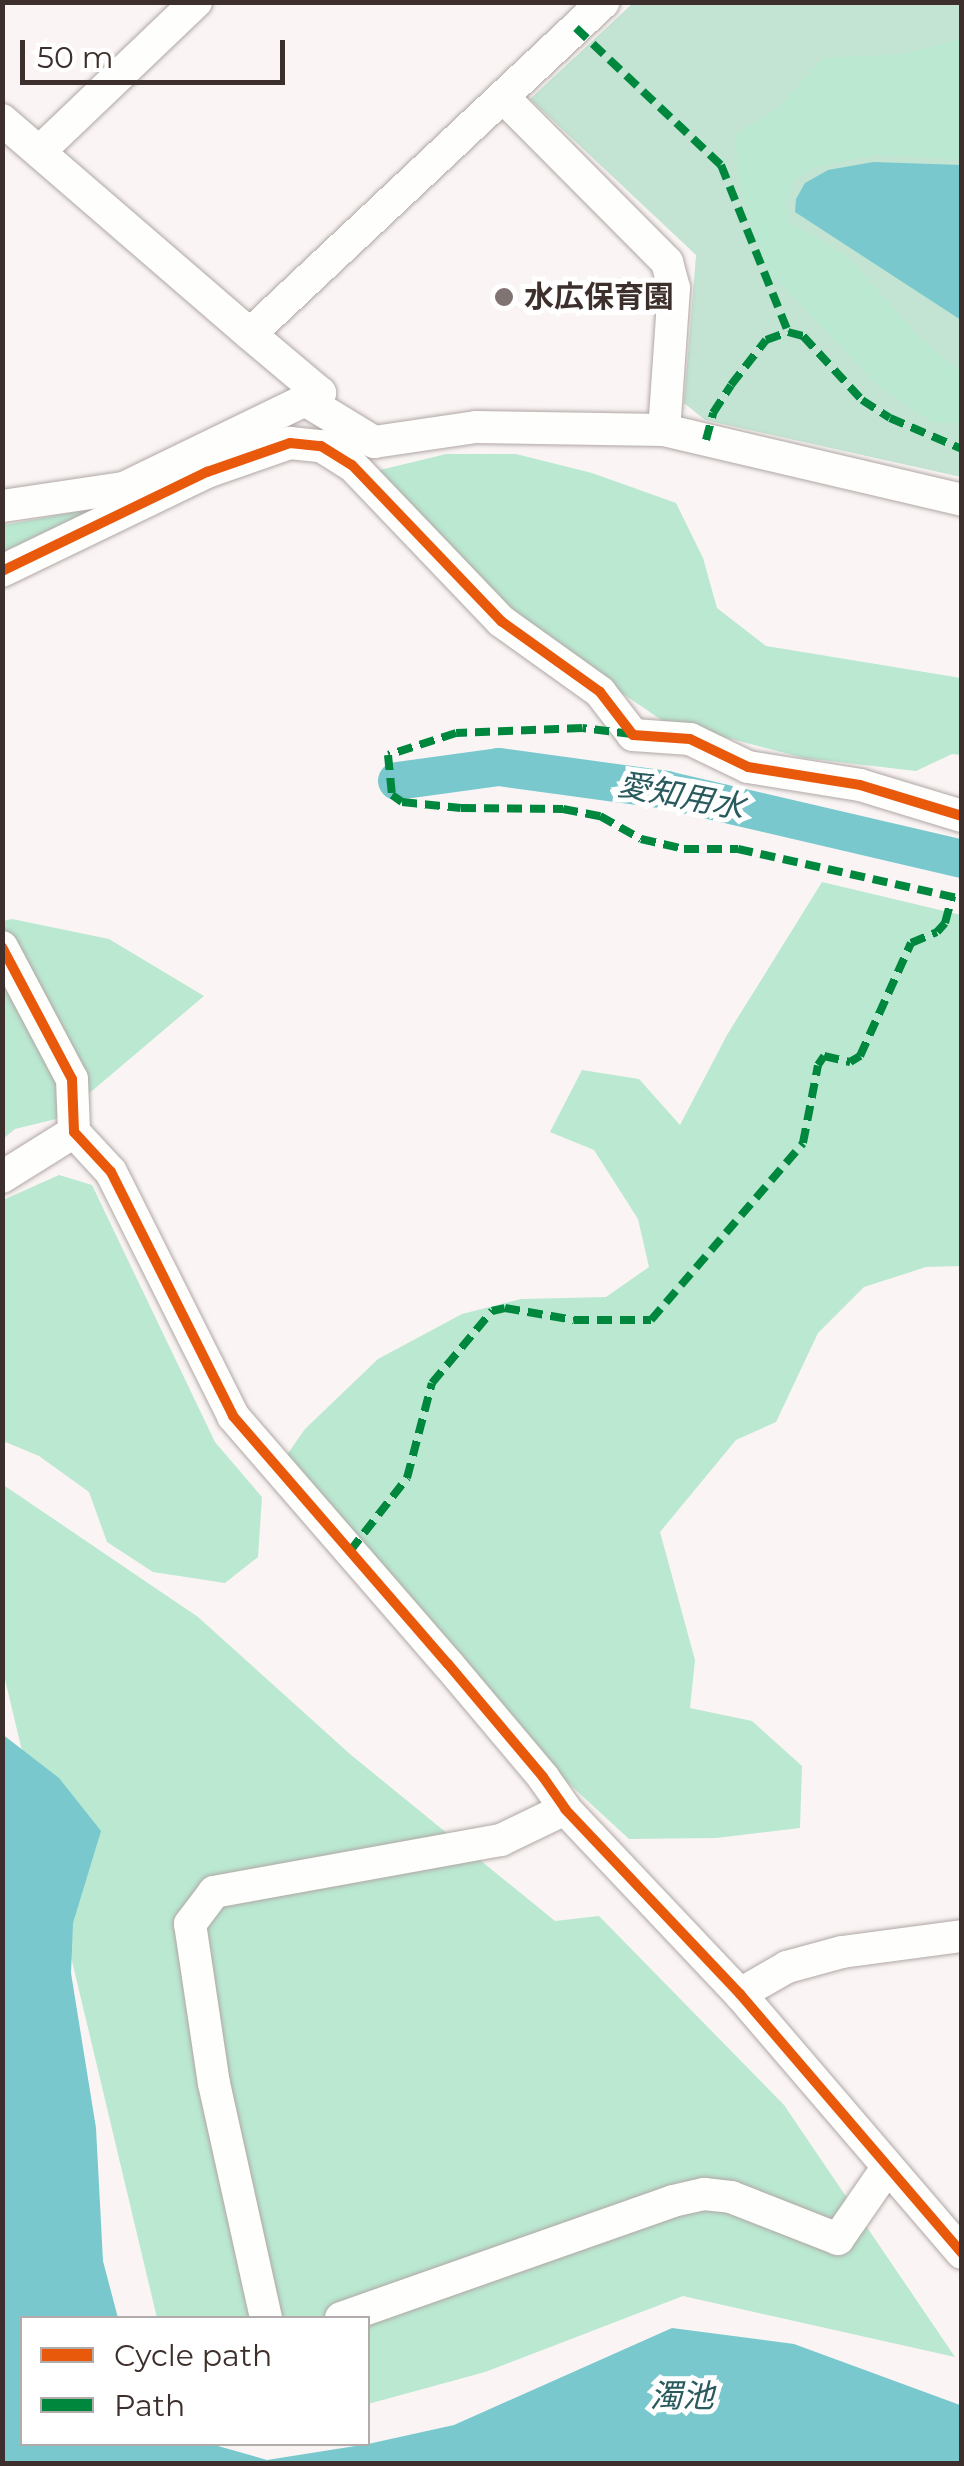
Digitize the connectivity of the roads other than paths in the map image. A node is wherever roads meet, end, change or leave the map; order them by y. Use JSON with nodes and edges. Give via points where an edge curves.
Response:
{"nodes":[{"id":1,"x":196,"y":2,"type":"edge"},
{"id":2,"x":602,"y":2,"type":"edge"},
{"id":3,"x":503,"y":97,"type":"junction"},
{"id":4,"x":2,"y":120,"type":"edge"},
{"id":5,"x":40,"y":151,"type":"junction"},
{"id":6,"x":250,"y":334,"type":"junction"},
{"id":7,"x":305,"y":400,"type":"junction"},
{"id":8,"x":664,"y":430,"type":"junction"},
{"id":9,"x":962,"y":500,"type":"edge"},
{"id":10,"x":2,"y":506,"type":"edge"},
{"id":11,"x":2,"y":571,"type":"edge"},
{"id":12,"x":962,"y":816,"type":"edge"},
{"id":13,"x":2,"y":946,"type":"edge"},
{"id":14,"x":74,"y":1132,"type":"junction"},
{"id":15,"x":2,"y":1177,"type":"edge"},
{"id":16,"x":564,"y":1810,"type":"junction"},
{"id":17,"x":962,"y":1936,"type":"edge"},
{"id":18,"x":740,"y":1994,"type":"junction"},
{"id":19,"x":888,"y":2168,"type":"junction"},
{"id":20,"x":962,"y":2253,"type":"edge"},
{"id":21,"x":266,"y":2316,"type":"edge"},
{"id":22,"x":347,"y":2316,"type":"edge"}],
"edges":[{"from":1,"to":5,"type":"street"},
{"from":2,"to":3,"type":"street"},
{"from":3,"to":6,"type":"street"},
{"from":3,"to":8,"type":"street","via":[[667,262],[674,288]]},
{"from":4,"to":5,"type":"street"},
{"from":5,"to":6,"type":"street"},
{"from":6,"to":7,"type":"street","via":[[320,393]]},
{"from":7,"to":8,"type":"street","via":[[374,442],[476,426]]},
{"from":7,"to":10,"type":"street","via":[[124,488]]},
{"from":8,"to":9,"type":"street"},
{"from":11,"to":12,"type":"street","via":[[207,472],[290,442],[321,446],[352,465],[501,621],[600,692],[634,735],[690,739],[748,767],[860,786]]},
{"from":13,"to":14,"type":"street","via":[[72,1080]]},
{"from":14,"to":15,"type":"street"},
{"from":14,"to":16,"type":"street","via":[[111,1172],[233,1416],[460,1678]]},
{"from":16,"to":18,"type":"street"},
{"from":16,"to":21,"type":"street","via":[[501,1840],[214,1892],[190,1924],[214,2084]]},
{"from":17,"to":18,"type":"street","via":[[842,1952],[787,1967]]},
{"from":18,"to":19,"type":"street"},
{"from":19,"to":20,"type":"street"},
{"from":19,"to":22,"type":"street","via":[[838,2239],[731,2197],[704,2194]]}]}
